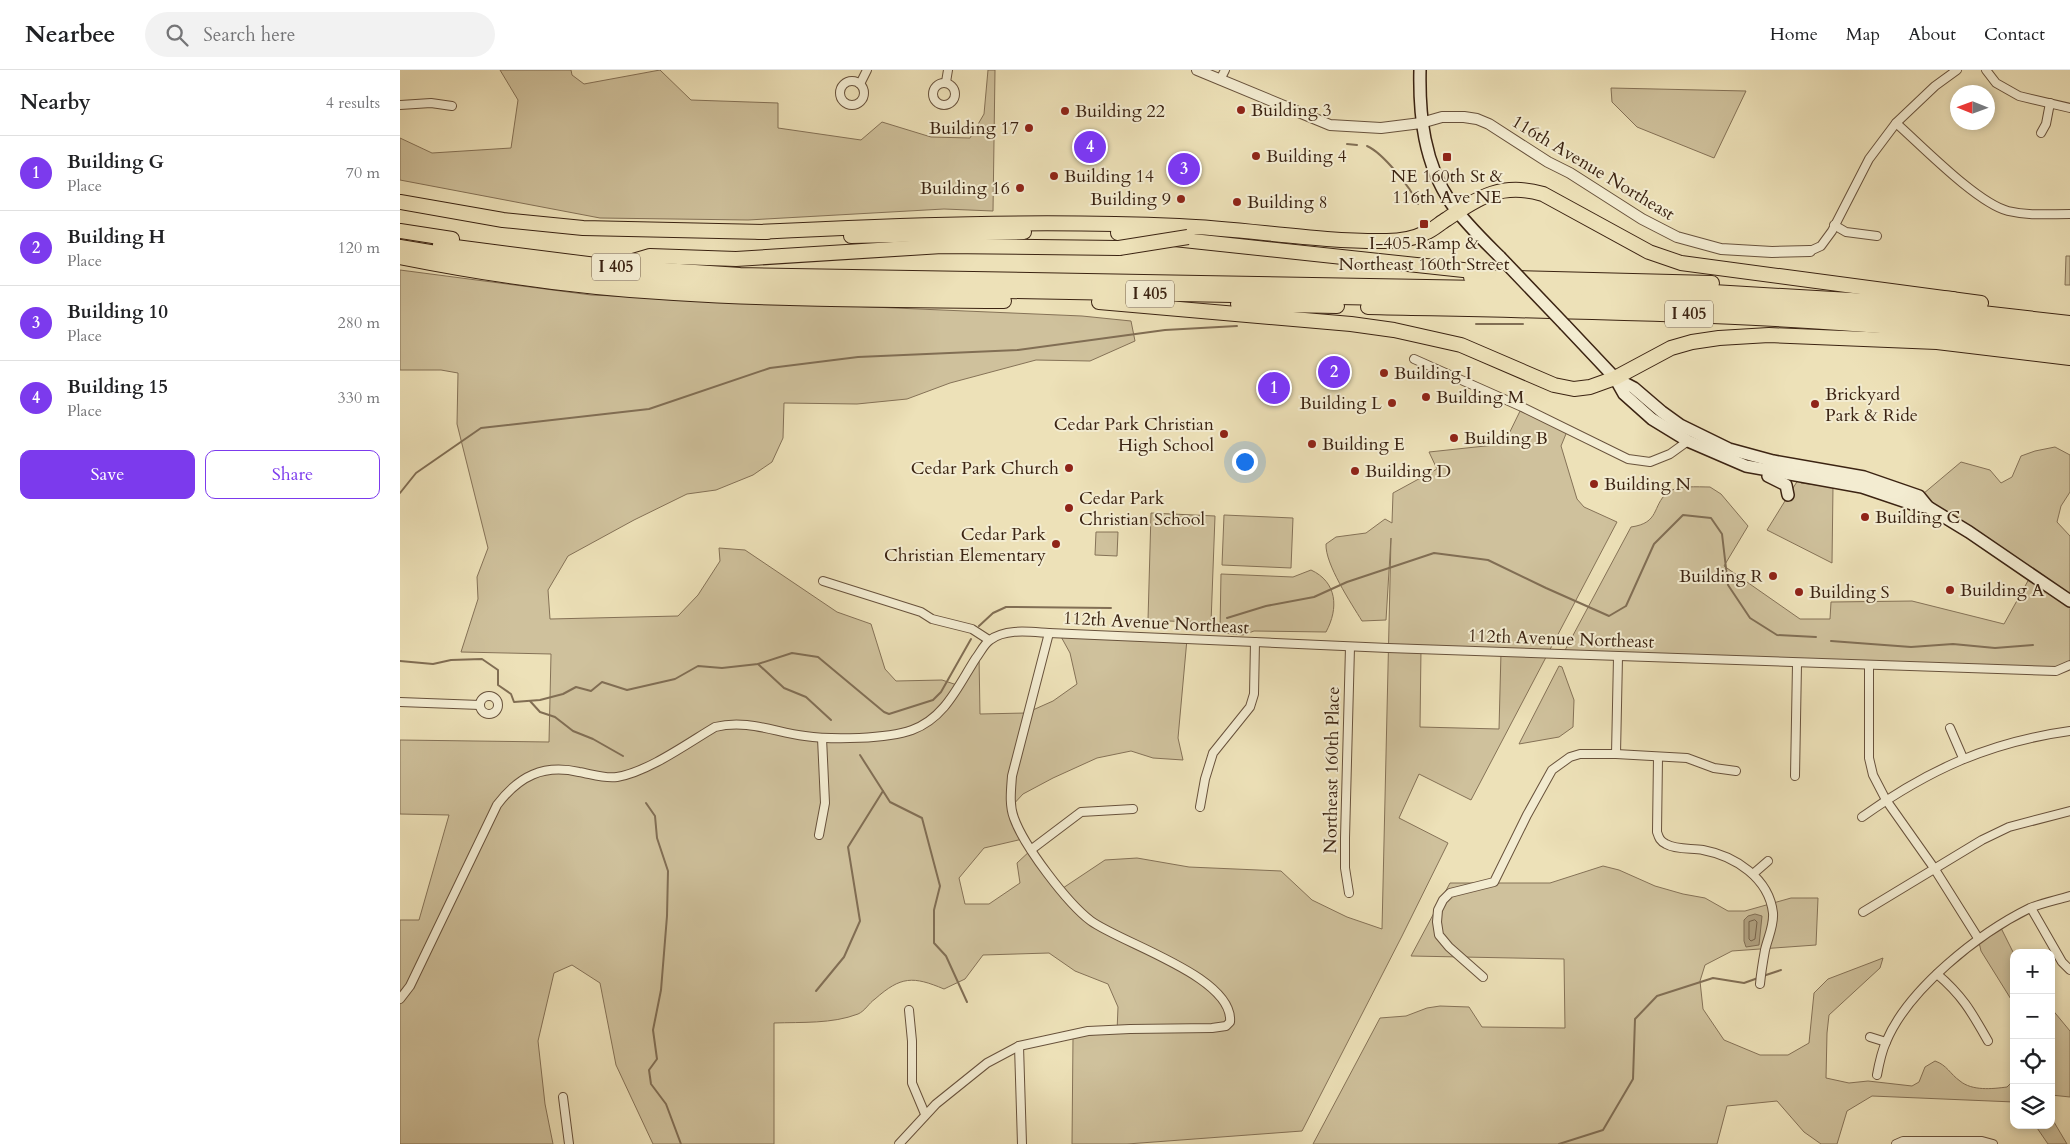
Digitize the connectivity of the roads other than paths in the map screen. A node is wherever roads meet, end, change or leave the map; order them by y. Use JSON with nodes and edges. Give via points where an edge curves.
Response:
{"nodes":[{"id":1,"x":867,"y":70,"type":"edge"},
{"id":2,"x":948,"y":70,"type":"edge"},
{"id":3,"x":1197,"y":70,"type":"edge"},
{"id":4,"x":1420,"y":70,"type":"edge"},
{"id":5,"x":1957,"y":70,"type":"edge"},
{"id":6,"x":1986,"y":70,"type":"edge"},
{"id":7,"x":1222,"y":75,"type":"edge"},
{"id":8,"x":946,"y":82,"type":"dead end"},
{"id":9,"x":860,"y":84,"type":"dead end"},
{"id":10,"x":2050,"y":103,"type":"junction"},
{"id":11,"x":400,"y":105,"type":"edge"},
{"id":12,"x":452,"y":106,"type":"dead end"},
{"id":13,"x":2070,"y":108,"type":"edge"},
{"id":14,"x":1421,"y":123,"type":"junction"},
{"id":15,"x":1896,"y":123,"type":"junction"},
{"id":16,"x":2040,"y":133,"type":"dead end"},
{"id":17,"x":400,"y":202,"type":"edge"},
{"id":18,"x":1457,"y":212,"type":"junction"},
{"id":19,"x":2070,"y":214,"type":"edge"},
{"id":20,"x":1834,"y":225,"type":"junction"},
{"id":21,"x":400,"y":231,"type":"edge"},
{"id":22,"x":759,"y":232,"type":"junction"},
{"id":23,"x":1249,"y":233,"type":"junction"},
{"id":24,"x":1877,"y":236,"type":"dead end"},
{"id":25,"x":400,"y":238,"type":"edge"},
{"id":26,"x":400,"y":247,"type":"edge"},
{"id":27,"x":1810,"y":251,"type":"joint"},
{"id":28,"x":400,"y":257,"type":"edge"},
{"id":29,"x":633,"y":261,"type":"junction"},
{"id":30,"x":1570,"y":279,"type":"junction"},
{"id":31,"x":1952,"y":299,"type":"junction"},
{"id":32,"x":1099,"y":302,"type":"junction"},
{"id":33,"x":2070,"y":314,"type":"edge"},
{"id":34,"x":2070,"y":323,"type":"edge"},
{"id":35,"x":2010,"y":328,"type":"junction"},
{"id":36,"x":2070,"y":336,"type":"edge"},
{"id":37,"x":1989,"y":337,"type":"junction"},
{"id":38,"x":2070,"y":346,"type":"edge"},
{"id":39,"x":2070,"y":358,"type":"edge"},
{"id":40,"x":1414,"y":359,"type":"dead end"},
{"id":41,"x":1615,"y":378,"type":"junction"},
{"id":42,"x":1688,"y":441,"type":"junction"},
{"id":43,"x":1746,"y":466,"type":"junction"},
{"id":44,"x":1813,"y":469,"type":"junction"},
{"id":45,"x":1852,"y":485,"type":"junction"},
{"id":46,"x":1788,"y":495,"type":"dead end"},
{"id":47,"x":1928,"y":507,"type":"junction"},
{"id":48,"x":823,"y":581,"type":"dead end"},
{"id":49,"x":2070,"y":601,"type":"edge"},
{"id":50,"x":1049,"y":633,"type":"junction"},
{"id":51,"x":988,"y":640,"type":"junction"},
{"id":52,"x":1255,"y":642,"type":"junction"},
{"id":53,"x":1350,"y":646,"type":"junction"},
{"id":54,"x":1618,"y":657,"type":"junction"},
{"id":55,"x":1797,"y":664,"type":"junction"},
{"id":56,"x":1868,"y":665,"type":"junction"},
{"id":57,"x":2070,"y":665,"type":"edge"},
{"id":58,"x":400,"y":702,"type":"edge"},
{"id":59,"x":480,"y":705,"type":"dead end"},
{"id":60,"x":1950,"y":728,"type":"dead end"},
{"id":61,"x":2070,"y":731,"type":"edge"},
{"id":62,"x":822,"y":738,"type":"junction"},
{"id":63,"x":1616,"y":754,"type":"junction"},
{"id":64,"x":1658,"y":757,"type":"junction"},
{"id":65,"x":1963,"y":758,"type":"junction"},
{"id":66,"x":1736,"y":771,"type":"dead end"},
{"id":67,"x":1795,"y":776,"type":"dead end"},
{"id":68,"x":1886,"y":800,"type":"junction"},
{"id":69,"x":1200,"y":808,"type":"dead end"},
{"id":70,"x":1133,"y":809,"type":"dead end"},
{"id":71,"x":2070,"y":811,"type":"edge"},
{"id":72,"x":1862,"y":817,"type":"dead end"},
{"id":73,"x":819,"y":835,"type":"dead end"},
{"id":74,"x":1032,"y":849,"type":"junction"},
{"id":75,"x":1768,"y":862,"type":"dead end"},
{"id":76,"x":1934,"y":868,"type":"junction"},
{"id":77,"x":1753,"y":874,"type":"junction"},
{"id":78,"x":1349,"y":893,"type":"dead end"},
{"id":79,"x":2070,"y":896,"type":"edge"},
{"id":80,"x":2031,"y":908,"type":"junction"},
{"id":81,"x":1863,"y":912,"type":"dead end"},
{"id":82,"x":1978,"y":938,"type":"junction"},
{"id":83,"x":2070,"y":970,"type":"edge"},
{"id":84,"x":1937,"y":974,"type":"junction"},
{"id":85,"x":1483,"y":977,"type":"dead end"},
{"id":86,"x":1760,"y":984,"type":"dead end"},
{"id":87,"x":402,"y":997,"type":"edge"},
{"id":88,"x":909,"y":1010,"type":"dead end"},
{"id":89,"x":1870,"y":1037,"type":"dead end"},
{"id":90,"x":1988,"y":1041,"type":"dead end"},
{"id":91,"x":1886,"y":1042,"type":"junction"},
{"id":92,"x":1019,"y":1046,"type":"junction"},
{"id":93,"x":1877,"y":1075,"type":"dead end"},
{"id":94,"x":563,"y":1097,"type":"dead end"},
{"id":95,"x":925,"y":1114,"type":"junction"},
{"id":96,"x":569,"y":1144,"type":"edge"},
{"id":97,"x":899,"y":1144,"type":"edge"},
{"id":98,"x":1022,"y":1144,"type":"edge"},
{"id":99,"x":1896,"y":1144,"type":"edge"},
{"id":100,"x":1994,"y":1144,"type":"edge"}],
"edges":[{"from":1,"to":9,"type":"street"},
{"from":2,"to":8,"type":"street"},
{"from":3,"to":7,"type":"street","name":"116th Avenue Northeast"},
{"from":4,"to":14,"type":"main road"},
{"from":5,"to":15,"type":"street"},
{"from":6,"to":10,"type":"street","via":[[1996,83],[2019,96]]},
{"from":7,"to":14,"type":"street","name":"116th Avenue Northeast","via":[[1330,125],[1381,128]]},
{"from":10,"to":13,"type":"street"},
{"from":10,"to":16,"type":"street","via":[[2046,124]]},
{"from":11,"to":12,"type":"street","via":[[431,103]]},
{"from":14,"to":18,"type":"main road","via":[[1432,167]]},
{"from":14,"to":27,"type":"street","name":"116th Avenue Northeast","via":[[1442,117],[1464,116],[1490,124],[1642,219],[1677,237],[1721,249]]},
{"from":15,"to":19,"type":"street","via":[[1989,202],[2006,210],[2030,214]]},
{"from":15,"to":20,"type":"street","via":[[1870,159]]},
{"from":17,"to":22,"type":"highway","via":[[503,220],[583,228]]},
{"from":18,"to":23,"type":"highway","via":[[1426,233],[1400,241],[1370,242]]},
{"from":18,"to":31,"type":"highway","via":[[1473,200],[1494,192],[1530,190],[1650,252],[1681,263]]},
{"from":18,"to":41,"type":"main road","bridge":true},
{"from":20,"to":24,"type":"street","via":[[1846,232]]},
{"from":20,"to":27,"type":"street","via":[[1821,246]]},
{"from":21,"to":29,"type":"highway","number":"I 405"},
{"from":22,"to":23,"type":"highway","via":[[976,223],[1157,225]]},
{"from":22,"to":30,"type":"highway","via":[[830,236],[1128,233],[1418,266]]},
{"from":23,"to":29,"type":"highway","bridge":true,"via":[[1202,235],[1119,248],[942,246],[736,258],[650,256]]},
{"from":25,"to":34,"type":"highway","number":"I 405","via":[[566,262],[731,274],[1712,292],[1885,302]]},
{"from":26,"to":35,"type":"highway","number":"I 405","via":[[552,271],[742,286],[1673,302],[1836,311]]},
{"from":28,"to":32,"type":"highway","number":"I 405","via":[[546,280],[673,293]]},
{"from":29,"to":30,"type":"highway","number":"I 405","via":[[897,272]]},
{"from":30,"to":31,"type":"highway","number":"I 405","via":[[1682,281]]},
{"from":31,"to":33,"type":"highway","number":"I 405"},
{"from":32,"to":37,"type":"highway","number":"I 405","via":[[1715,315],[1829,321]]},
{"from":32,"to":41,"type":"highway","via":[[1394,330],[1461,345],[1564,388],[1590,387]]},
{"from":35,"to":36,"type":"highway","number":"I 405"},
{"from":35,"to":37,"type":"highway","number":"I 405"},
{"from":37,"to":38,"type":"highway","number":"I 405"},
{"from":39,"to":41,"type":"highway","via":[[1937,342],[1769,335],[1692,342],[1663,352]]},
{"from":40,"to":42,"type":"street","via":[[1628,459],[1650,462],[1670,454]]},
{"from":41,"to":42,"type":"main road","via":[[1624,394],[1652,419]]},
{"from":41,"to":44,"type":"main road","via":[[1634,388],[1694,433],[1749,456]]},
{"from":42,"to":43,"type":"main road"},
{"from":43,"to":44,"type":"main road","via":[[1765,465],[1804,472]]},
{"from":43,"to":45,"type":"main road"},
{"from":43,"to":46,"type":"main road","via":[[1786,485]]},
{"from":44,"to":45,"type":"main road","via":[[1820,475]]},
{"from":44,"to":47,"type":"main road","via":[[1885,484],[1920,496]]},
{"from":45,"to":47,"type":"main road"},
{"from":47,"to":49,"type":"main road"},
{"from":48,"to":51,"type":"street","via":[[972,629]]},
{"from":50,"to":51,"type":"street","name":"112th Avenue Northeast","via":[[1008,633]]},
{"from":50,"to":52,"type":"street","name":"112th Avenue Northeast"},
{"from":50,"to":74,"type":"street","via":[[1010,794],[1014,817]]},
{"from":51,"to":62,"type":"street","via":[[946,707],[931,721],[892,735]]},
{"from":52,"to":53,"type":"street","name":"112th Avenue Northeast"},
{"from":52,"to":69,"type":"street","via":[[1254,694],[1250,707],[1213,753]]},
{"from":53,"to":54,"type":"street","name":"112th Avenue Northeast"},
{"from":53,"to":78,"type":"street","name":"Northeast 160th Place","via":[[1345,838]]},
{"from":54,"to":55,"type":"street","name":"112th Avenue Northeast"},
{"from":54,"to":63,"type":"street"},
{"from":55,"to":56,"type":"street","name":"112th Avenue Northeast"},
{"from":55,"to":67,"type":"street"},
{"from":56,"to":57,"type":"street","name":"112th Avenue Northeast","via":[[2056,671]]},
{"from":56,"to":68,"type":"street","via":[[1869,758],[1873,775]]},
{"from":58,"to":59,"type":"street"},
{"from":60,"to":65,"type":"street"},
{"from":61,"to":65,"type":"street"},
{"from":62,"to":73,"type":"street","via":[[825,803]]},
{"from":62,"to":87,"type":"street","via":[[736,723],[715,727],[644,768],[616,777],[562,769],[543,771],[522,779],[497,805]]},
{"from":63,"to":64,"type":"street"},
{"from":63,"to":85,"type":"street","via":[[1580,754],[1552,770],[1494,882],[1450,893],[1442,900],[1437,922],[1440,935]]},
{"from":64,"to":66,"type":"street","via":[[1687,758],[1714,768]]},
{"from":64,"to":77,"type":"street","via":[[1659,839],[1671,846],[1704,850],[1730,858]]},
{"from":65,"to":68,"type":"street","via":[[1924,776]]},
{"from":68,"to":72,"type":"street"},
{"from":68,"to":76,"type":"street"},
{"from":70,"to":74,"type":"street","via":[[1081,812]]},
{"from":71,"to":76,"type":"street","via":[[2009,828]]},
{"from":74,"to":92,"type":"street","via":[[1074,907],[1093,922],[1202,979],[1219,994],[1231,1015],[1226,1026],[1088,1032]]},
{"from":75,"to":77,"type":"street"},
{"from":76,"to":81,"type":"street"},
{"from":76,"to":82,"type":"street"},
{"from":77,"to":86,"type":"street","via":[[1768,896],[1773,912]]},
{"from":79,"to":80,"type":"street"},
{"from":80,"to":82,"type":"street"},
{"from":80,"to":83,"type":"street","via":[[2062,962]]},
{"from":82,"to":84,"type":"street"},
{"from":84,"to":90,"type":"street","via":[[1967,1004]]},
{"from":84,"to":91,"type":"street","via":[[1901,1016]]},
{"from":88,"to":95,"type":"street","via":[[912,1082]]},
{"from":89,"to":91,"type":"street"},
{"from":91,"to":93,"type":"street"},
{"from":92,"to":95,"type":"street","via":[[987,1063]]},
{"from":92,"to":98,"type":"street"},
{"from":94,"to":96,"type":"street"},
{"from":95,"to":97,"type":"street"},
{"from":99,"to":100,"type":"street","via":[[1903,1141],[1982,1141]]}]}
